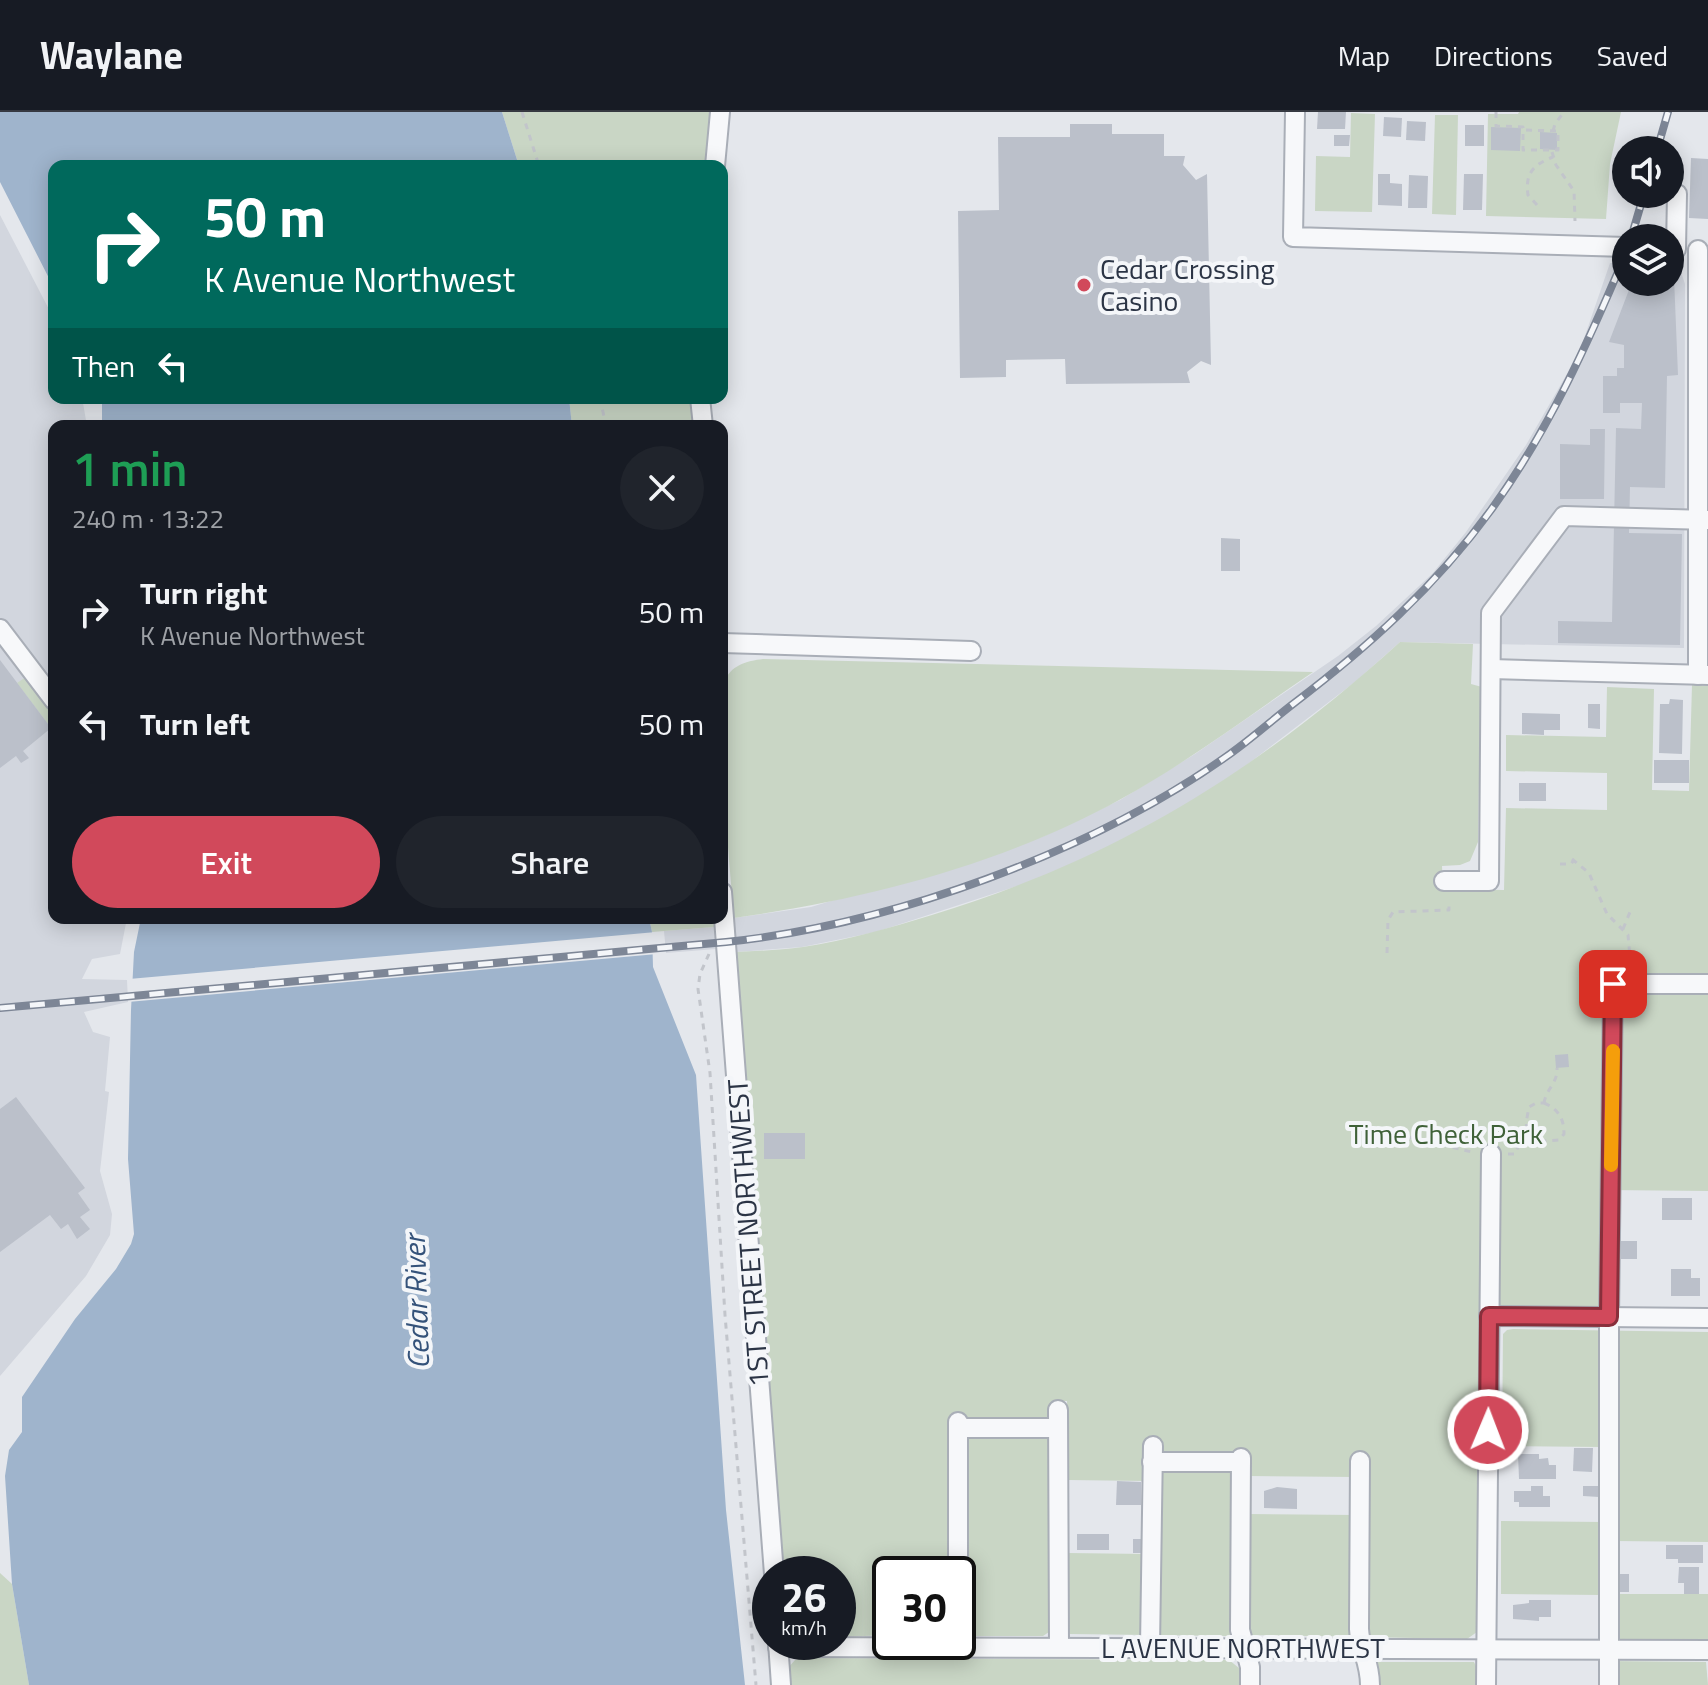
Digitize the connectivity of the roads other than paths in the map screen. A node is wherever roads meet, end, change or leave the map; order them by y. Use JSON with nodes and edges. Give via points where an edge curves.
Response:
{"nodes":[{"id":1,"x":720,"y":112,"type":"edge"},
{"id":2,"x":1295,"y":112,"type":"edge"},
{"id":3,"x":716,"y":160,"type":"edge"},
{"id":4,"x":1612,"y":247,"type":"edge"},
{"id":5,"x":1703,"y":250,"type":"edge"},
{"id":6,"x":1703,"y":383,"type":"edge"},
{"id":7,"x":1703,"y":520,"type":"edge"},
{"id":8,"x":2,"y":631,"type":"edge"},
{"id":9,"x":728,"y":643,"type":"edge"},
{"id":10,"x":971,"y":651,"type":"dead end"},
{"id":11,"x":1491,"y":669,"type":"junction"},
{"id":12,"x":1703,"y":675,"type":"edge"},
{"id":13,"x":48,"y":692,"type":"edge"},
{"id":14,"x":1444,"y":881,"type":"dead end"},
{"id":15,"x":724,"y":924,"type":"edge"},
{"id":16,"x":1708,"y":984,"type":"edge"},
{"id":17,"x":1491,"y":1154,"type":"road end"},
{"id":18,"x":1489,"y":1316,"type":"junction"},
{"id":19,"x":1609,"y":1317,"type":"junction"},
{"id":20,"x":1708,"y":1318,"type":"edge"},
{"id":21,"x":1360,"y":1461,"type":"dead end"},
{"id":22,"x":773,"y":1556,"type":"edge"},
{"id":23,"x":958,"y":1556,"type":"edge"},
{"id":24,"x":976,"y":1645,"type":"edge"},
{"id":25,"x":1059,"y":1647,"type":"junction"},
{"id":26,"x":1150,"y":1647,"type":"junction"},
{"id":27,"x":1245,"y":1648,"type":"junction"},
{"id":28,"x":1363,"y":1648,"type":"junction"},
{"id":29,"x":1486,"y":1649,"type":"junction"},
{"id":30,"x":1609,"y":1650,"type":"junction"},
{"id":31,"x":1708,"y":1650,"type":"edge"},
{"id":32,"x":779,"y":1660,"type":"edge"},
{"id":33,"x":781,"y":1685,"type":"edge"},
{"id":34,"x":1250,"y":1685,"type":"edge"},
{"id":35,"x":1370,"y":1685,"type":"edge"},
{"id":36,"x":1486,"y":1685,"type":"edge"},
{"id":37,"x":1609,"y":1685,"type":"edge"}],
"edges":[{"from":1,"to":3,"type":"street"},
{"from":2,"to":4,"type":"street","via":[[1293,237]]},
{"from":5,"to":6,"type":"street"},
{"from":6,"to":7,"type":"street"},
{"from":7,"to":11,"type":"street","via":[[1564,516],[1491,613]]},
{"from":7,"to":12,"type":"street"},
{"from":8,"to":13,"type":"street"},
{"from":9,"to":10,"type":"street"},
{"from":11,"to":12,"type":"street"},
{"from":11,"to":14,"type":"street","via":[[1489,881]]},
{"from":15,"to":22,"type":"street","name":"1ST STREET NORTHWEST"},
{"from":16,"to":19,"type":"street","via":[[1622,984]]},
{"from":17,"to":18,"type":"street"},
{"from":18,"to":19,"type":"street"},
{"from":18,"to":29,"type":"street"},
{"from":19,"to":20,"type":"street"},
{"from":19,"to":30,"type":"street"},
{"from":21,"to":28,"type":"street"},
{"from":23,"to":25,"type":"street","via":[[958,1425],[1058,1419]]},
{"from":24,"to":25,"type":"street","name":"L AVENUE NORTHWEST"},
{"from":25,"to":26,"type":"street","name":"L AVENUE NORTHWEST"},
{"from":26,"to":27,"type":"street","name":"L AVENUE NORTHWEST"},
{"from":26,"to":27,"type":"street","via":[[1153,1454],[1241,1460],[1240,1630]]},
{"from":27,"to":28,"type":"street","name":"L AVENUE NORTHWEST"},
{"from":27,"to":34,"type":"street"},
{"from":28,"to":29,"type":"street","name":"L AVENUE NORTHWEST"},
{"from":28,"to":35,"type":"street"},
{"from":29,"to":30,"type":"street","name":"L AVENUE NORTHWEST"},
{"from":29,"to":36,"type":"street"},
{"from":30,"to":31,"type":"street","name":"L AVENUE NORTHWEST"},
{"from":30,"to":37,"type":"street"},
{"from":32,"to":33,"type":"street"}]}
